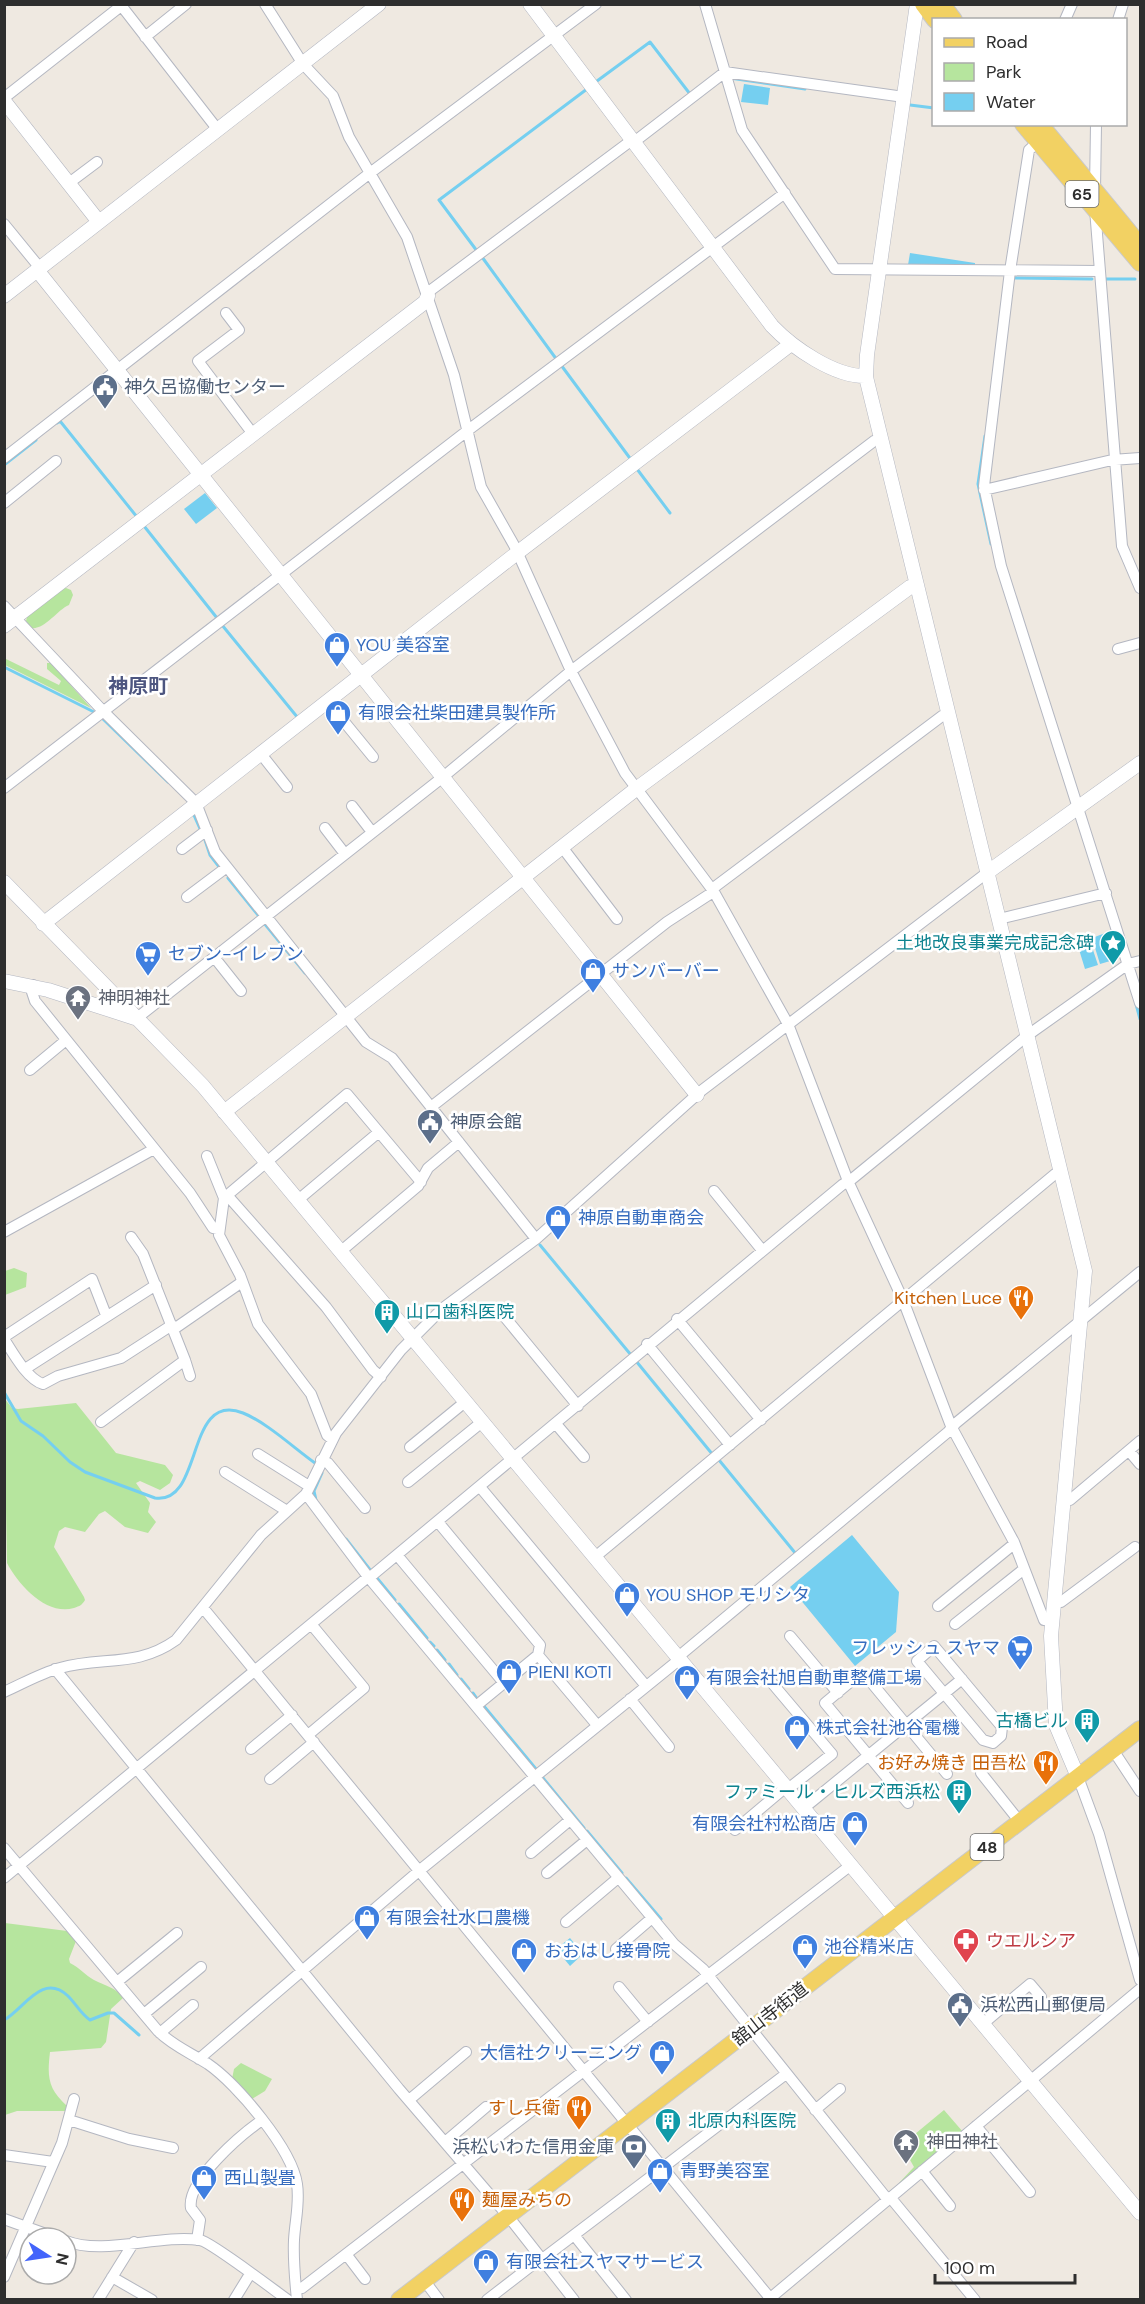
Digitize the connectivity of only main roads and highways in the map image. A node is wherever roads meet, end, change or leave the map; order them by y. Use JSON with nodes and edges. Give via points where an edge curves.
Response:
{"nodes":[{"id":1,"x":922,"y":4,"type":"edge"},
{"id":2,"x":942,"y":4,"type":"edge"},
{"id":3,"x":933,"y":18,"type":"edge"},
{"id":4,"x":952,"y":18,"type":"edge"},
{"id":5,"x":1025,"y":126,"type":"edge"},
{"id":6,"x":1042,"y":126,"type":"edge"},
{"id":7,"x":1138,"y":239,"type":"edge"},
{"id":8,"x":1140,"y":263,"type":"edge"},
{"id":9,"x":1140,"y":1729,"type":"edge"},
{"id":10,"x":399,"y":2300,"type":"edge"}],
"edges":[{"from":1,"to":3,"type":"main road"},
{"from":2,"to":4,"type":"main road"},
{"from":5,"to":8,"type":"main road","number":"65"},
{"from":6,"to":7,"type":"main road","number":"65"},
{"from":9,"to":10,"type":"main road","name":"舘山寺街道","number":"48"}]}
